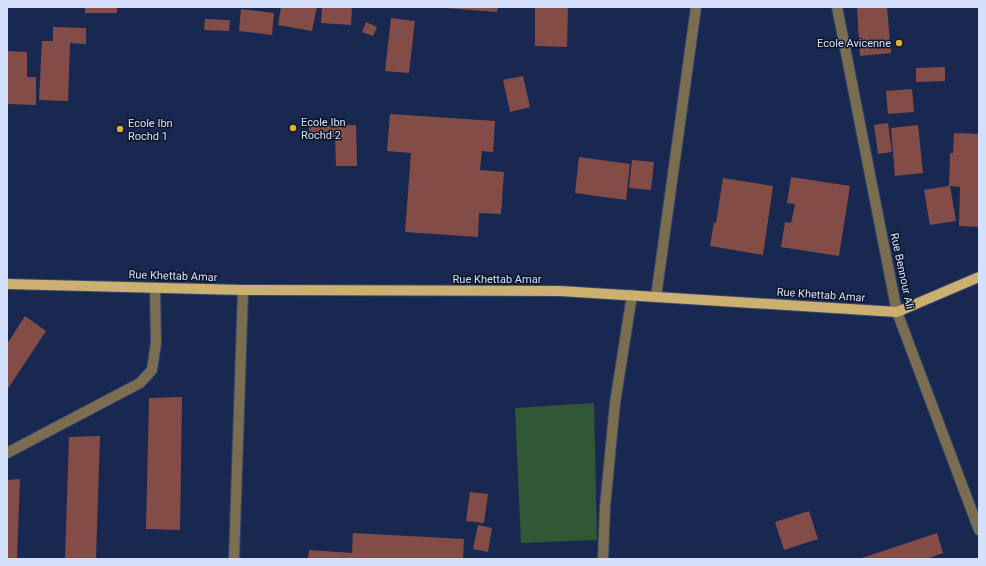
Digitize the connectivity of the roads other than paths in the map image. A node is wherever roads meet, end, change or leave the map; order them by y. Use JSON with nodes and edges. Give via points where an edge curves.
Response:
{"nodes":[{"id":1,"x":696,"y":7,"type":"edge"},
{"id":2,"x":837,"y":7,"type":"edge"},
{"id":3,"x":979,"y":277,"type":"edge"},
{"id":4,"x":7,"y":284,"type":"edge"},
{"id":5,"x":155,"y":288,"type":"junction"},
{"id":6,"x":243,"y":290,"type":"junction"},
{"id":7,"x":632,"y":295,"type":"junction"},
{"id":8,"x":656,"y":297,"type":"junction"},
{"id":9,"x":897,"y":312,"type":"junction"},
{"id":10,"x":7,"y":453,"type":"edge"},
{"id":11,"x":979,"y":530,"type":"edge"},
{"id":12,"x":234,"y":559,"type":"edge"},
{"id":13,"x":603,"y":559,"type":"edge"}],
"edges":[{"from":1,"to":8,"type":"street"},
{"from":2,"to":9,"type":"street","name":"Rue Bennour Ali"},
{"from":3,"to":9,"type":"main road","name":"Rue Khettab Amar"},
{"from":4,"to":5,"type":"main road","name":"Rue Khettab Amar"},
{"from":5,"to":6,"type":"main road","name":"Rue Khettab Amar"},
{"from":5,"to":10,"type":"street","via":[[156,343],[152,370],[140,383]]},
{"from":6,"to":7,"type":"main road","name":"Rue Khettab Amar","via":[[560,291]]},
{"from":6,"to":12,"type":"street"},
{"from":7,"to":8,"type":"main road","name":"Rue Khettab Amar"},
{"from":7,"to":13,"type":"street","via":[[614,403],[604,507]]},
{"from":8,"to":9,"type":"main road","name":"Rue Khettab Amar"},
{"from":9,"to":11,"type":"street","name":"Rue Bennour Ali"}]}
